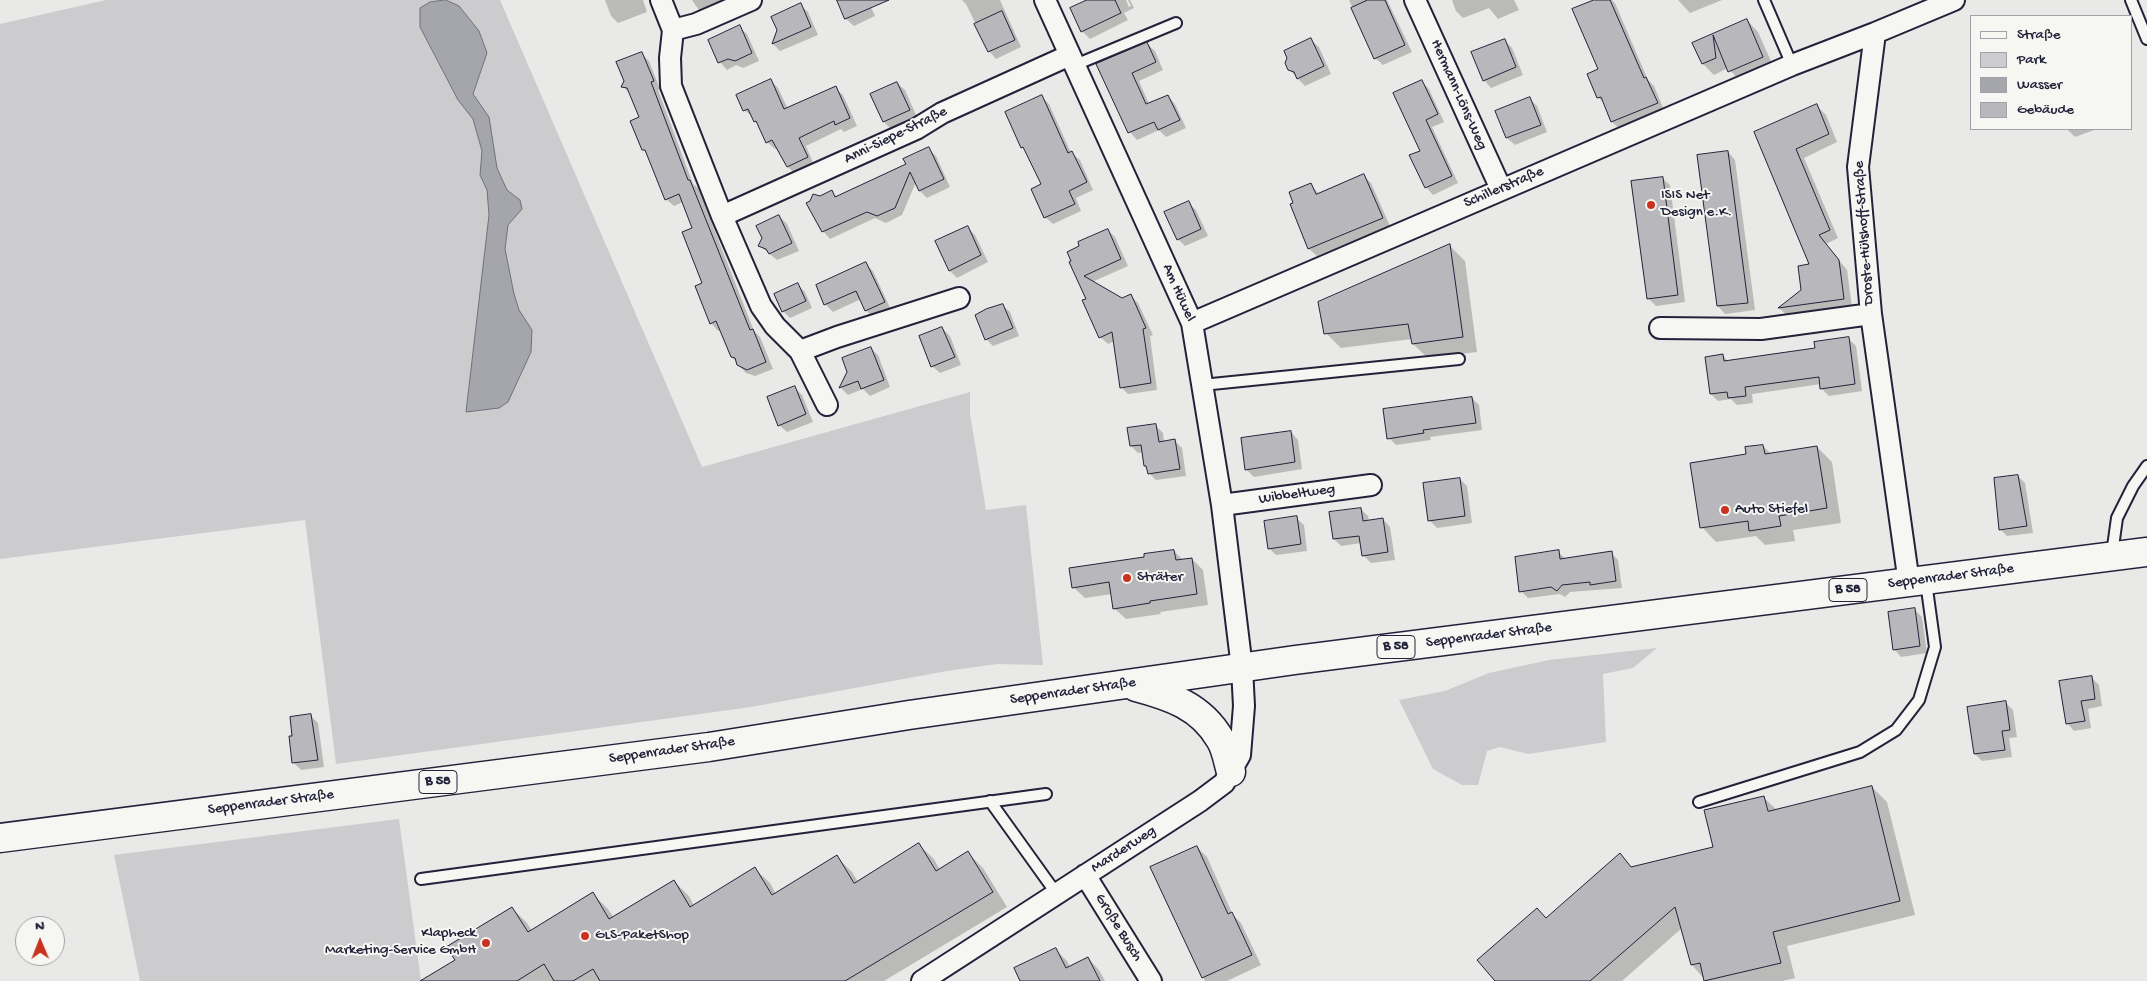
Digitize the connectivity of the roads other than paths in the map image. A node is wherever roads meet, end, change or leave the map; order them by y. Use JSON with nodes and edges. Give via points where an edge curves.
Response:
{"nodes":[{"id":1,"x":661,"y":0,"type":"edge"},
{"id":2,"x":751,"y":0,"type":"edge"},
{"id":3,"x":1045,"y":0,"type":"edge"},
{"id":4,"x":1415,"y":0,"type":"edge"},
{"id":5,"x":1764,"y":0,"type":"edge"},
{"id":6,"x":1954,"y":0,"type":"edge"},
{"id":7,"x":2130,"y":0,"type":"edge"},
{"id":8,"x":1176,"y":23,"type":"dead end"},
{"id":9,"x":673,"y":30,"type":"junction"},
{"id":10,"x":1875,"y":33,"type":"junction"},
{"id":11,"x":2147,"y":39,"type":"edge"},
{"id":12,"x":1073,"y":60,"type":"junction"},
{"id":13,"x":1792,"y":65,"type":"junction"},
{"id":14,"x":1501,"y":189,"type":"junction"},
{"id":15,"x":722,"y":216,"type":"junction"},
{"id":16,"x":959,"y":298,"type":"dead end"},
{"id":17,"x":1870,"y":314,"type":"junction"},
{"id":18,"x":1192,"y":323,"type":"junction"},
{"id":19,"x":1660,"y":328,"type":"dead end"},
{"id":20,"x":800,"y":351,"type":"junction"},
{"id":21,"x":1459,"y":359,"type":"dead end"},
{"id":22,"x":1202,"y":386,"type":"junction"},
{"id":23,"x":827,"y":405,"type":"dead end"},
{"id":24,"x":2147,"y":466,"type":"edge"},
{"id":25,"x":1371,"y":484,"type":"dead end"},
{"id":26,"x":1222,"y":505,"type":"junction"},
{"id":27,"x":2147,"y":552,"type":"edge"},
{"id":28,"x":2112,"y":557,"type":"junction"},
{"id":29,"x":1917,"y":582,"type":"junction"},
{"id":30,"x":1242,"y":668,"type":"junction"},
{"id":31,"x":1127,"y":684,"type":"junction"},
{"id":32,"x":1231,"y":772,"type":"junction"},
{"id":33,"x":1046,"y":794,"type":"dead end"},
{"id":34,"x":990,"y":801,"type":"junction"},
{"id":35,"x":1700,"y":802,"type":"dead end"},
{"id":36,"x":0,"y":838,"type":"edge"},
{"id":37,"x":1085,"y":875,"type":"junction"},
{"id":38,"x":421,"y":878,"type":"dead end"},
{"id":39,"x":1056,"y":894,"type":"junction"},
{"id":40,"x":922,"y":981,"type":"edge"},
{"id":41,"x":1151,"y":981,"type":"edge"}],
"edges":[{"from":1,"to":9,"type":"street"},
{"from":2,"to":9,"type":"street","via":[[696,24]]},
{"from":3,"to":12,"type":"street","name":"Am Hüwel"},
{"from":4,"to":14,"type":"street","name":"Hermann-Löns-Weg"},
{"from":5,"to":13,"type":"lane"},
{"from":6,"to":10,"type":"street"},
{"from":7,"to":11,"type":"lane"},
{"from":8,"to":12,"type":"lane"},
{"from":9,"to":15,"type":"street","via":[[671,86]]},
{"from":10,"to":13,"type":"street","name":"Schillerstraße"},
{"from":10,"to":17,"type":"street","name":"Droste-Hülshoff-Straße","via":[[1858,167]]},
{"from":12,"to":15,"type":"street","name":"Anni-Siepe-Straße","via":[[942,113],[916,129]]},
{"from":12,"to":18,"type":"street","name":"Am Hüwel"},
{"from":13,"to":14,"type":"street","name":"Schillerstraße"},
{"from":14,"to":18,"type":"street","name":"Schillerstraße"},
{"from":15,"to":20,"type":"street","via":[[760,306]]},
{"from":16,"to":20,"type":"street"},
{"from":17,"to":19,"type":"street","name":"Droste-Hülshoff-Straße","via":[[1762,329]]},
{"from":17,"to":29,"type":"street","name":"Droste-Hülshoff-Straße"},
{"from":18,"to":22,"type":"street","name":"Am Hüwel"},
{"from":20,"to":23,"type":"street"},
{"from":21,"to":22,"type":"lane"},
{"from":22,"to":26,"type":"street","name":"Am Hüwel"},
{"from":24,"to":28,"type":"lane","via":[[2117,518]]},
{"from":25,"to":26,"type":"street","name":"Wibbeltweg"},
{"from":26,"to":30,"type":"street","name":"Am Hüwel"},
{"from":27,"to":28,"type":"main road","name":"Seppenrader Straße","number":"B 58"},
{"from":28,"to":29,"type":"main road","name":"Seppenrader Straße","number":"B 58"},
{"from":29,"to":30,"type":"main road","name":"Seppenrader Straße","number":"B 58"},
{"from":29,"to":35,"type":"lane","via":[[1935,647],[1919,700],[1896,730],[1860,752]]},
{"from":30,"to":31,"type":"main road","name":"Seppenrader Straße","number":"B 58"},
{"from":30,"to":32,"type":"street","name":"Marderweg","via":[[1243,735],[1240,755]]},
{"from":31,"to":32,"type":"main road","via":[[1166,695],[1203,715],[1221,740]]},
{"from":31,"to":36,"type":"main road","name":"Seppenrader Straße","number":"B 58","via":[[709,746]]},
{"from":32,"to":37,"type":"street","name":"Marderweg","via":[[1224,783],[1200,801]]},
{"from":33,"to":34,"type":"lane"},
{"from":34,"to":38,"type":"lane"},
{"from":34,"to":39,"type":"lane"},
{"from":37,"to":39,"type":"street","name":"Marderweg"},
{"from":37,"to":41,"type":"street","name":"Große Busch"},
{"from":39,"to":40,"type":"street","name":"Marderweg"}]}
